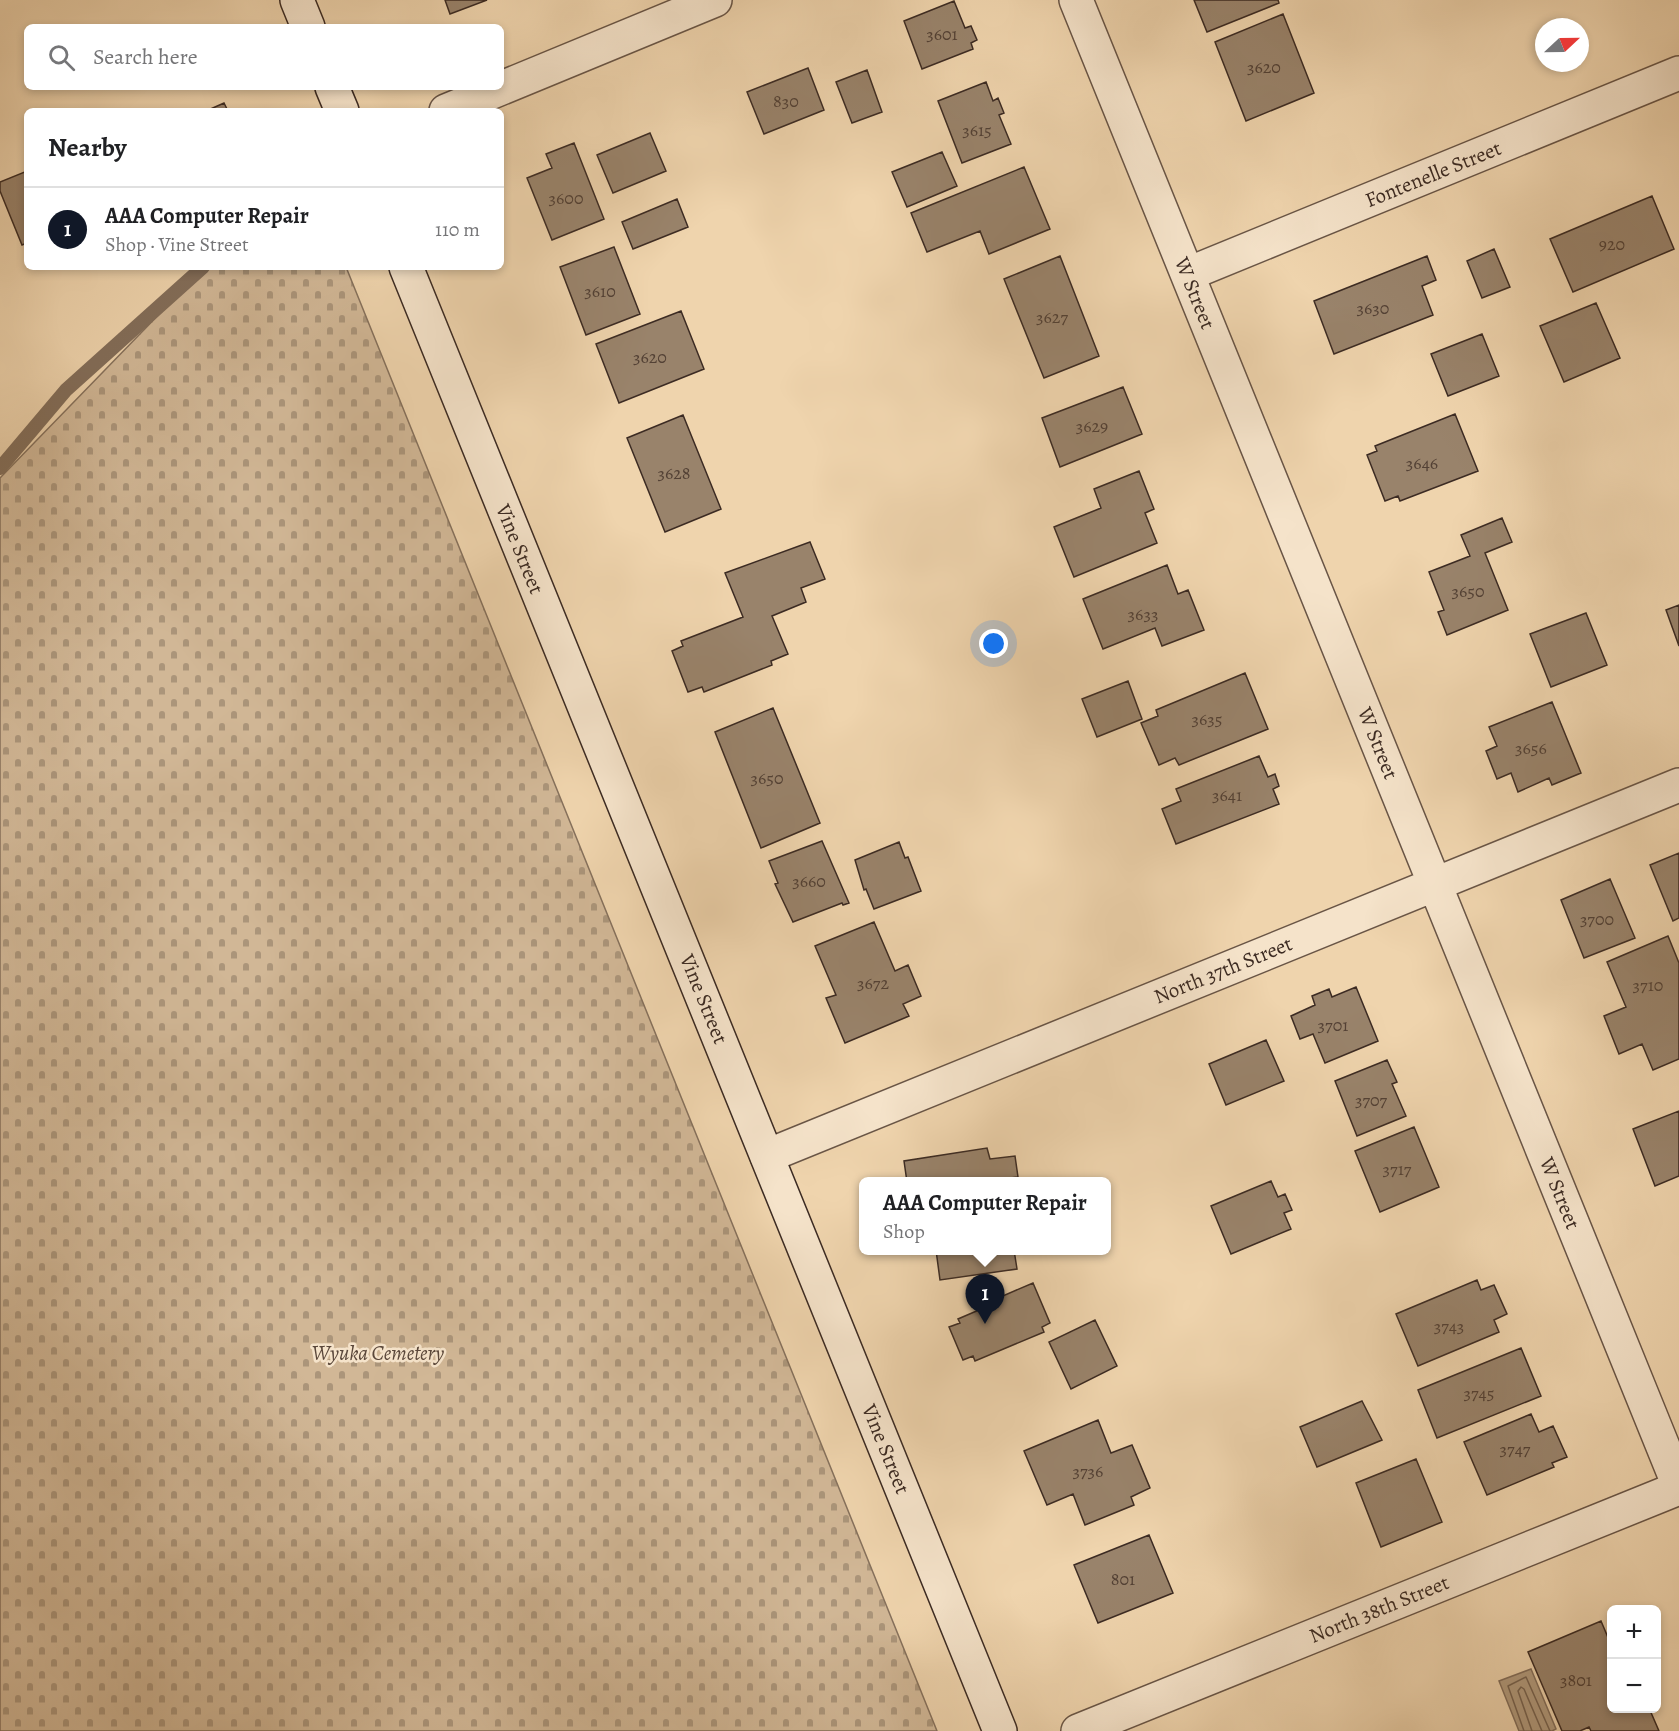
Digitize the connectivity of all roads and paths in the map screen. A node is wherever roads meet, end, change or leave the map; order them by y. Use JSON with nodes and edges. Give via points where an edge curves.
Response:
{"nodes":[{"id":1,"x":297,"y":0,"type":"edge"},
{"id":2,"x":715,"y":0,"type":"edge"},
{"id":3,"x":1076,"y":0,"type":"edge"},
{"id":4,"x":307,"y":24,"type":"edge"},
{"id":5,"x":1679,"y":73,"type":"edge"},
{"id":6,"x":504,"y":87,"type":"edge"},
{"id":7,"x":333,"y":90,"type":"edge"},
{"id":8,"x":497,"y":90,"type":"edge"},
{"id":9,"x":341,"y":108,"type":"edge"},
{"id":10,"x":453,"y":108,"type":"edge"},
{"id":11,"x":407,"y":270,"type":"edge"},
{"id":12,"x":1188,"y":274,"type":"junction"},
{"id":13,"x":1679,"y":786,"type":"edge"},
{"id":14,"x":1435,"y":885,"type":"junction"},
{"id":15,"x":767,"y":1156,"type":"junction"},
{"id":16,"x":1679,"y":1487,"type":"edge"},
{"id":17,"x":1000,"y":1731,"type":"edge"},
{"id":18,"x":1078,"y":1731,"type":"edge"}],
"edges":[{"from":1,"to":4,"type":"street"},
{"from":2,"to":6,"type":"street"},
{"from":3,"to":12,"type":"street","name":"W Street"},
{"from":5,"to":12,"type":"street","name":"Fontenelle Street"},
{"from":7,"to":9,"type":"street"},
{"from":8,"to":10,"type":"street"},
{"from":11,"to":15,"type":"street","name":"Vine Street"},
{"from":12,"to":14,"type":"street","name":"W Street"},
{"from":13,"to":14,"type":"street","name":"North 37th Street"},
{"from":14,"to":15,"type":"street","name":"North 37th Street"},
{"from":14,"to":16,"type":"street","name":"W Street"},
{"from":15,"to":17,"type":"street","name":"Vine Street"},
{"from":16,"to":18,"type":"street","name":"North 38th Street"}]}
